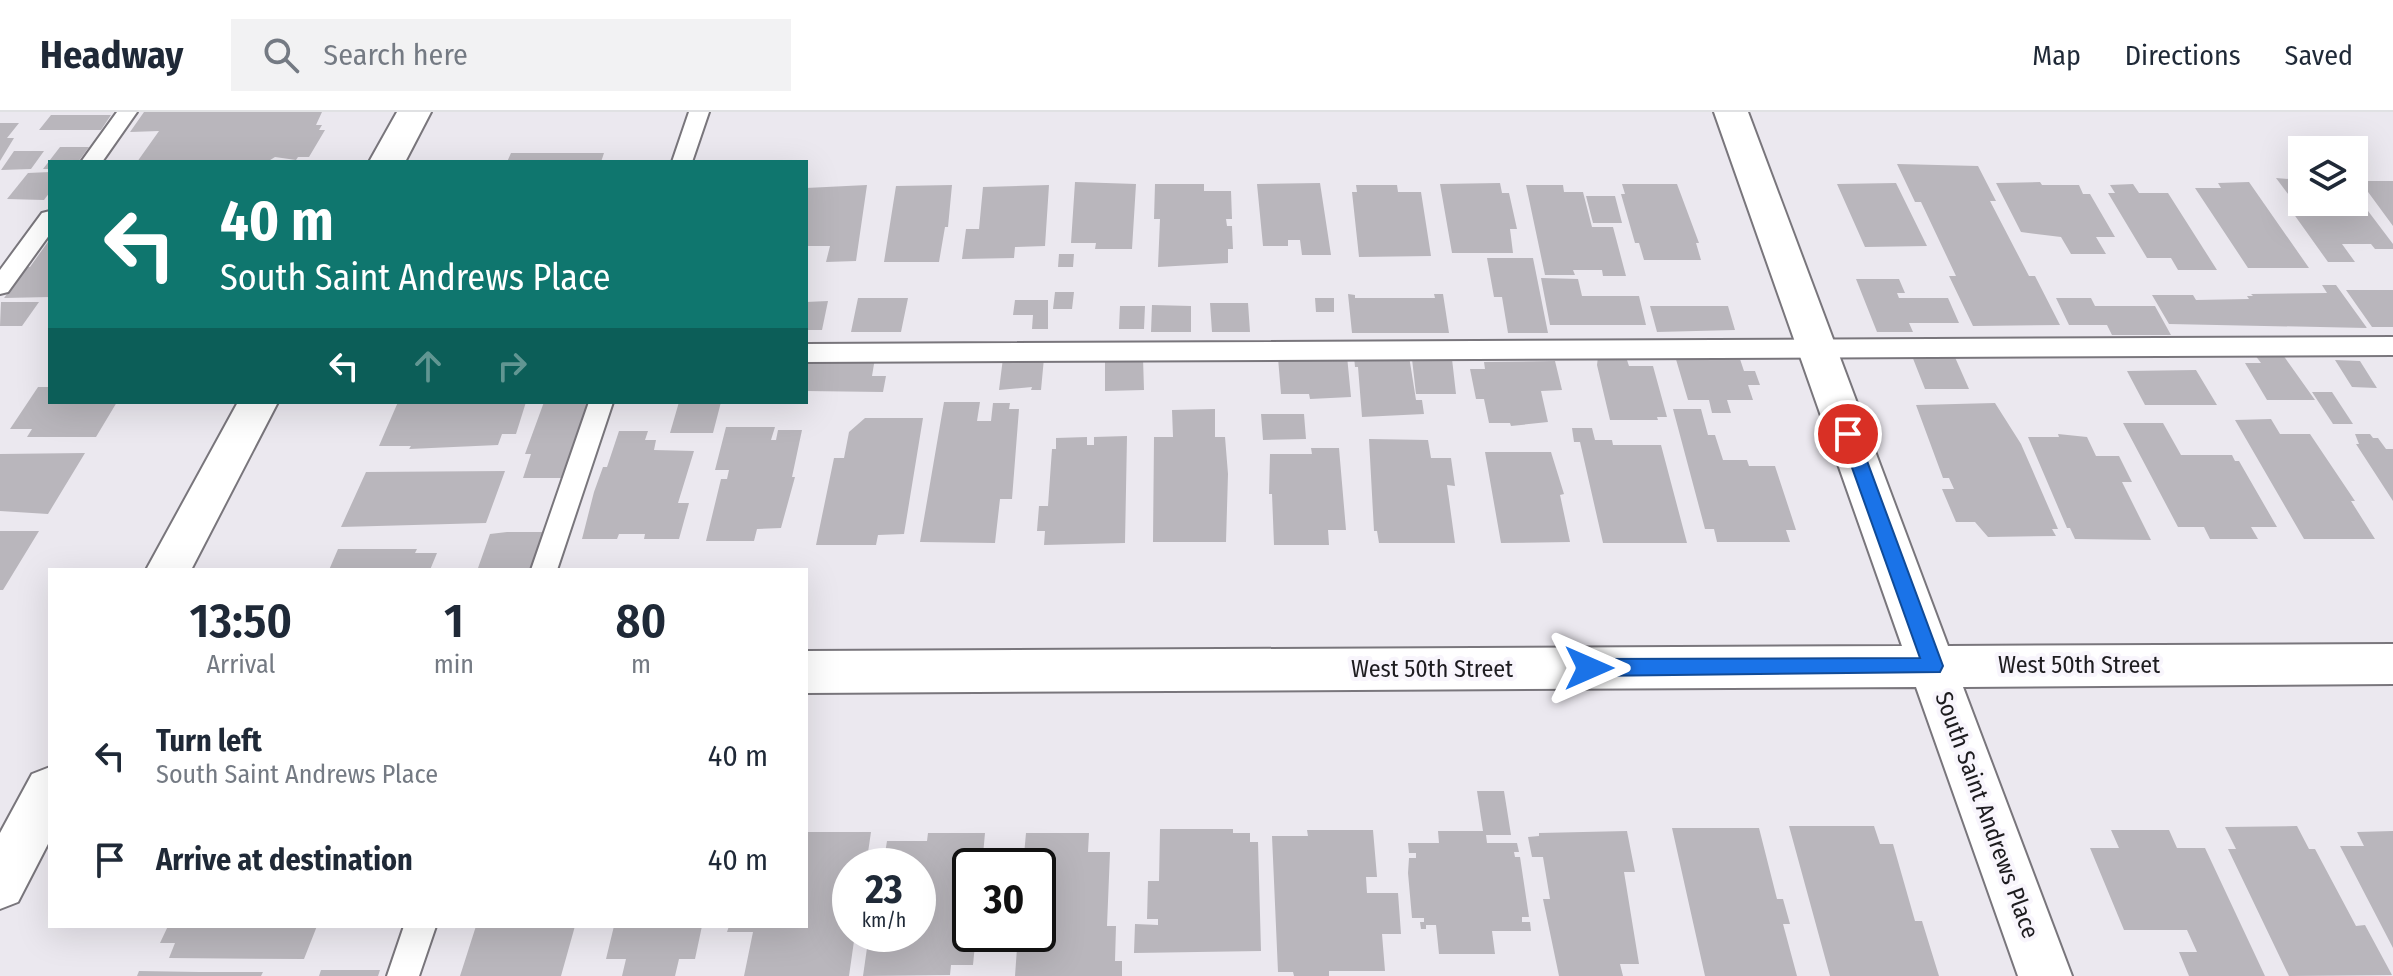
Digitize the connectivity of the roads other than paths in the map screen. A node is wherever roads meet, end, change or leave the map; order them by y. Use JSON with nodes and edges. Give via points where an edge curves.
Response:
{"nodes":[{"id":1,"x":127,"y":112,"type":"edge"},
{"id":2,"x":414,"y":112,"type":"edge"},
{"id":3,"x":699,"y":112,"type":"edge"},
{"id":4,"x":1731,"y":112,"type":"edge"},
{"id":5,"x":92,"y":160,"type":"edge"},
{"id":6,"x":388,"y":160,"type":"edge"},
{"id":7,"x":683,"y":160,"type":"edge"},
{"id":8,"x":48,"y":221,"type":"edge"},
{"id":9,"x":0,"y":286,"type":"edge"},
{"id":10,"x":2393,"y":346,"type":"edge"},
{"id":11,"x":1817,"y":348,"type":"junction"},
{"id":12,"x":808,"y":353,"type":"edge"},
{"id":13,"x":257,"y":404,"type":"edge"},
{"id":14,"x":600,"y":404,"type":"edge"},
{"id":15,"x":169,"y":568,"type":"edge"},
{"id":16,"x":545,"y":568,"type":"edge"},
{"id":17,"x":2393,"y":664,"type":"edge"},
{"id":18,"x":1933,"y":666,"type":"junction"},
{"id":19,"x":808,"y":672,"type":"edge"},
{"id":20,"x":48,"y":794,"type":"edge"},
{"id":21,"x":0,"y":884,"type":"edge"},
{"id":22,"x":419,"y":928,"type":"edge"},
{"id":23,"x":403,"y":976,"type":"edge"},
{"id":24,"x":2045,"y":976,"type":"edge"}],
"edges":[{"from":1,"to":5,"type":"lane"},
{"from":2,"to":6,"type":"street"},
{"from":3,"to":7,"type":"lane"},
{"from":4,"to":11,"type":"street","name":"South Saint Andrews Place"},
{"from":8,"to":9,"type":"lane"},
{"from":10,"to":11,"type":"lane"},
{"from":11,"to":12,"type":"lane"},
{"from":11,"to":18,"type":"street","name":"South Saint Andrews Place"},
{"from":13,"to":15,"type":"street"},
{"from":14,"to":16,"type":"lane"},
{"from":17,"to":18,"type":"street","name":"West 50th Street"},
{"from":18,"to":19,"type":"street","name":"West 50th Street"},
{"from":18,"to":24,"type":"street","name":"South Saint Andrews Place"},
{"from":20,"to":21,"type":"street"},
{"from":22,"to":23,"type":"lane"}]}
